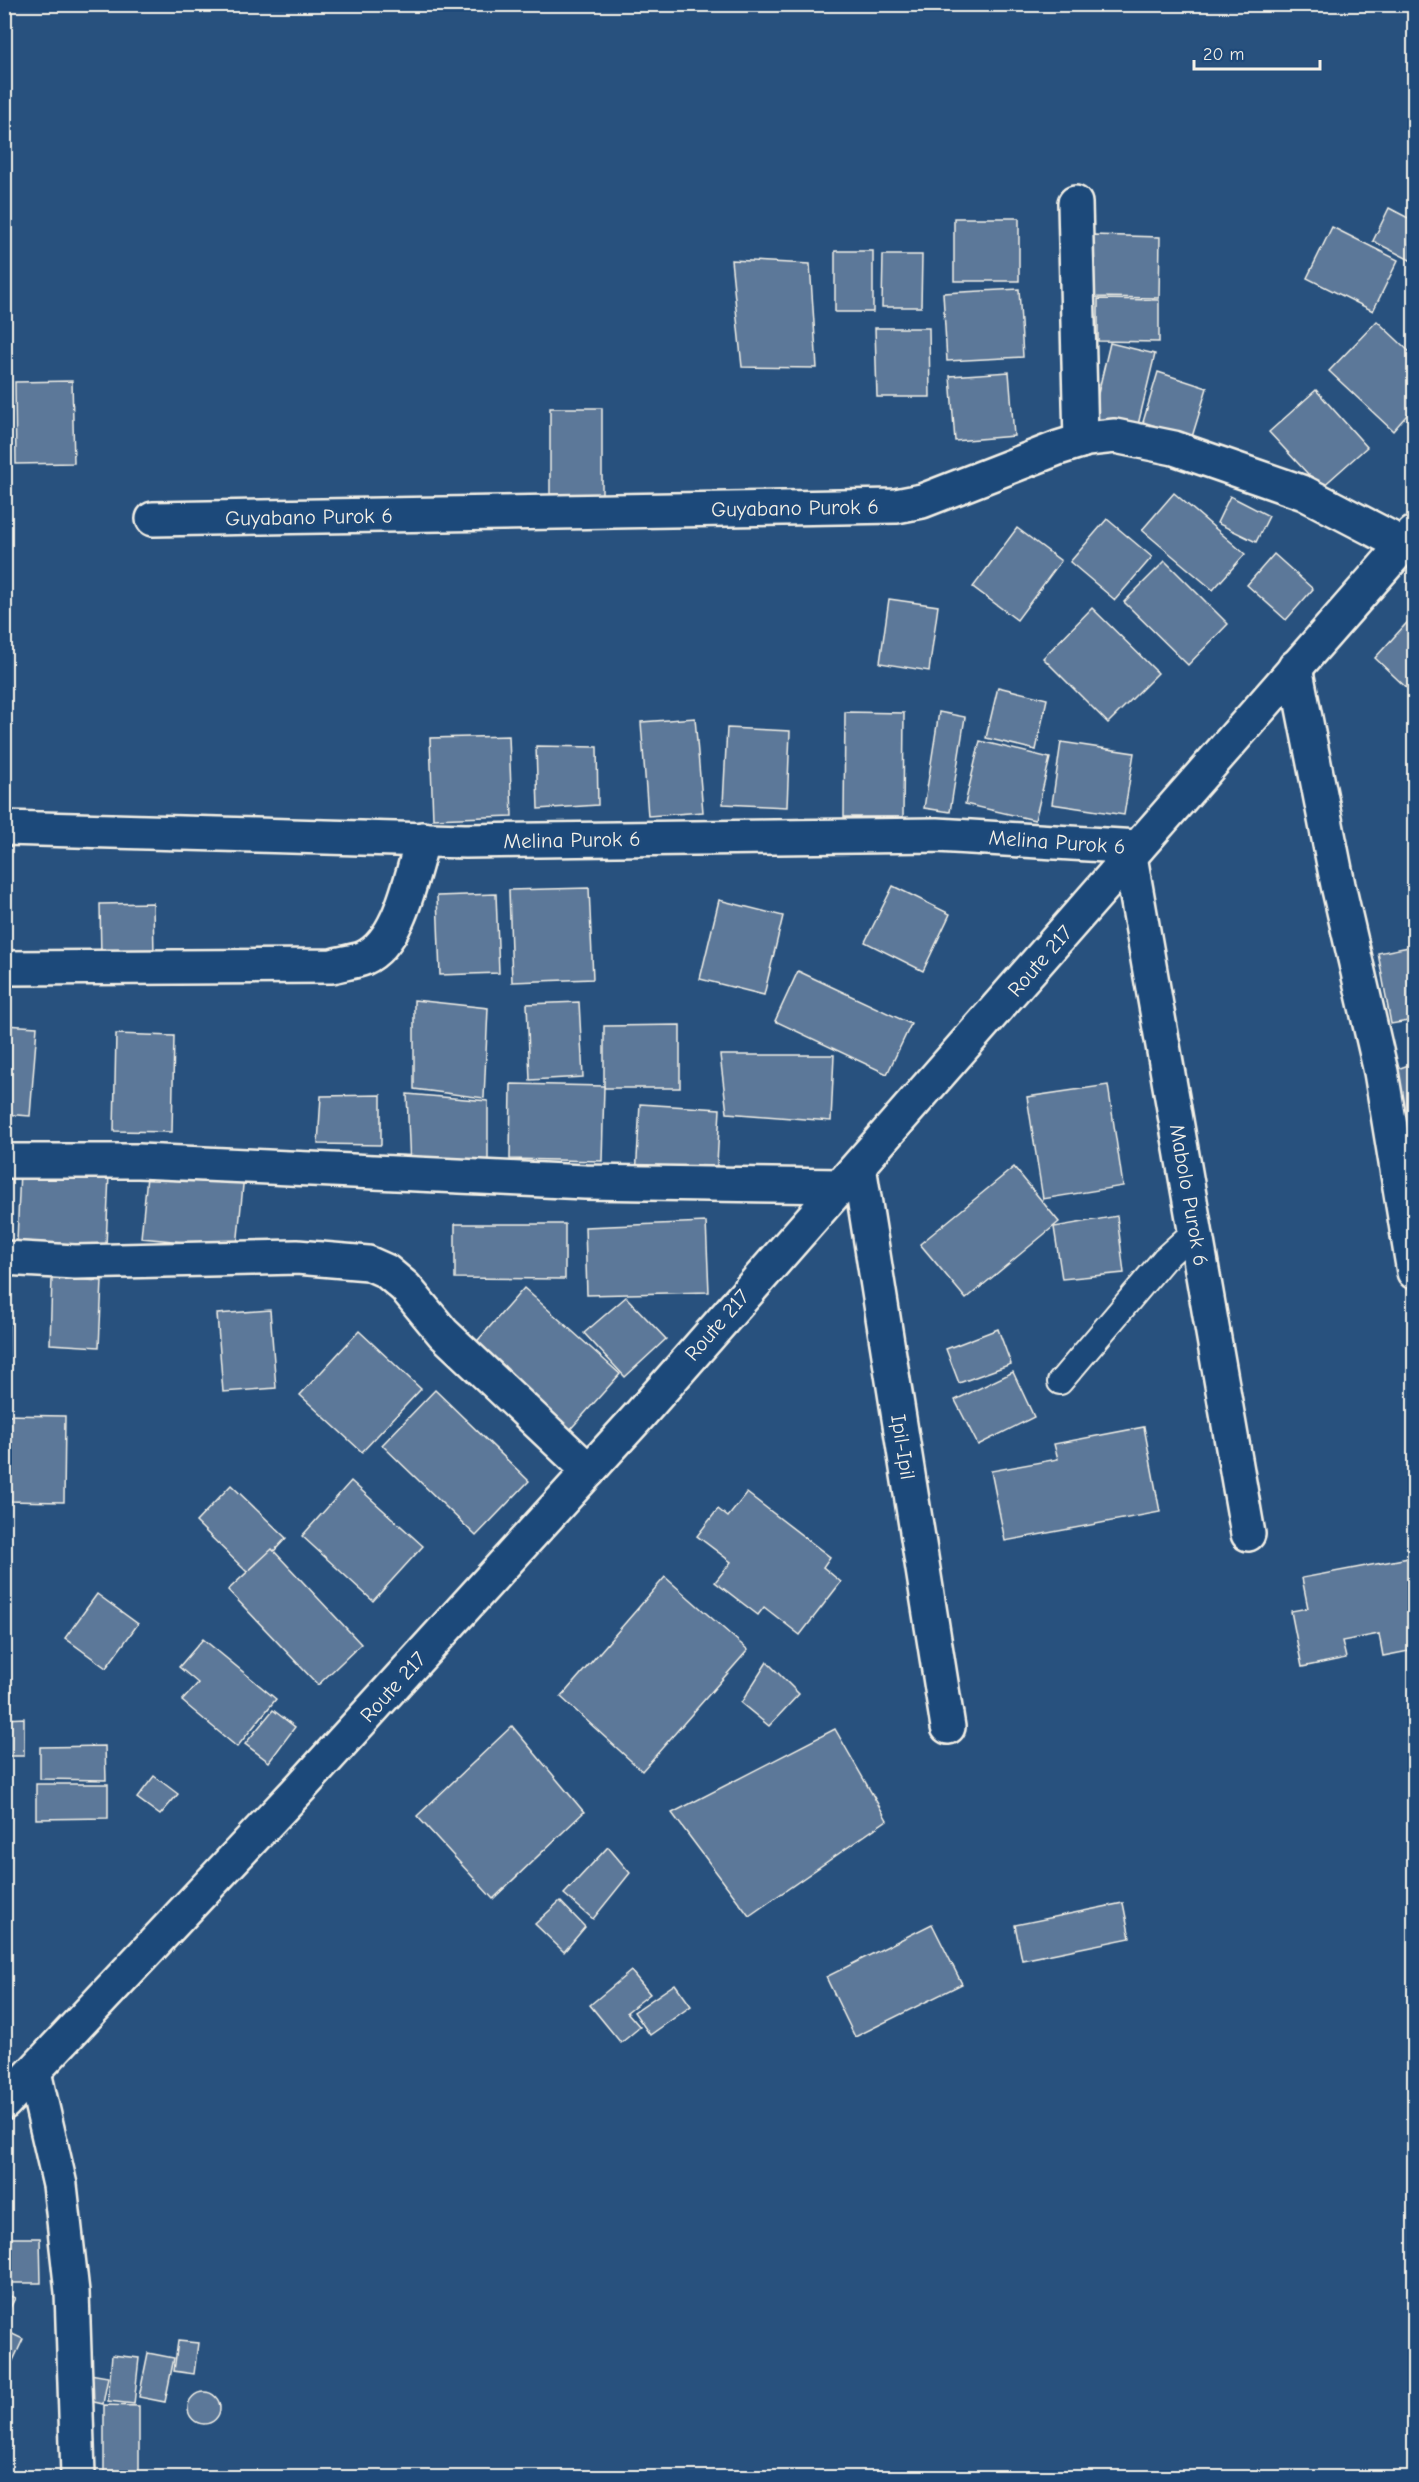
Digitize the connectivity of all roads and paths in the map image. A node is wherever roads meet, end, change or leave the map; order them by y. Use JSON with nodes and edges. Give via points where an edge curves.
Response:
{"nodes":[{"id":1,"x":1075,"y":203,"type":"dead end"},
{"id":2,"x":1081,"y":441,"type":"junction"},
{"id":3,"x":153,"y":519,"type":"dead end"},
{"id":4,"x":1409,"y":539,"type":"edge"},
{"id":5,"x":1295,"y":667,"type":"junction"},
{"id":6,"x":4,"y":828,"type":"edge"},
{"id":7,"x":423,"y":839,"type":"junction"},
{"id":8,"x":1134,"y":852,"type":"junction"},
{"id":9,"x":4,"y":968,"type":"edge"},
{"id":10,"x":4,"y":1161,"type":"edge"},
{"id":11,"x":850,"y":1176,"type":"junction"},
{"id":12,"x":1196,"y":1231,"type":"junction"},
{"id":13,"x":4,"y":1258,"type":"edge"},
{"id":14,"x":1414,"y":1272,"type":"edge"},
{"id":15,"x":1060,"y":1382,"type":"dead end"},
{"id":16,"x":589,"y":1471,"type":"junction"},
{"id":17,"x":1248,"y":1534,"type":"dead end"},
{"id":18,"x":948,"y":1727,"type":"dead end"},
{"id":19,"x":34,"y":2072,"type":"junction"},
{"id":20,"x":4,"y":2103,"type":"edge"},
{"id":21,"x":78,"y":2475,"type":"dead end"}],
"edges":[{"from":1,"to":2,"type":"street"},
{"from":2,"to":3,"type":"street","name":"Guyabano Purok 6","via":[[922,501],[896,506]]},
{"from":2,"to":4,"type":"street","name":"Guyabano Purok 6","via":[[1115,436],[1174,448],[1304,493]]},
{"from":4,"to":5,"type":"street","name":"Route 217"},
{"from":5,"to":8,"type":"street","name":"Route 217"},
{"from":5,"to":14,"type":"street","via":[[1338,885],[1381,1072]]},
{"from":6,"to":7,"type":"street","name":"Melina Purok 6"},
{"from":7,"to":8,"type":"street","name":"Melina Purok 6","via":[[938,835]]},
{"from":7,"to":9,"type":"street","via":[[393,930],[364,958],[332,966]]},
{"from":8,"to":11,"type":"street","name":"Route 217"},
{"from":8,"to":12,"type":"street","name":"Mabolo Purok 6"},
{"from":10,"to":11,"type":"street","via":[[139,1161],[585,1182]]},
{"from":11,"to":16,"type":"street","name":"Route 217"},
{"from":11,"to":18,"type":"street","name":"Ipil-Ipil"},
{"from":12,"to":15,"type":"lane","via":[[1164,1259]]},
{"from":12,"to":17,"type":"street","name":"Mabolo Purok 6"},
{"from":13,"to":16,"type":"street","via":[[75,1262],[297,1257],[368,1263],[386,1271],[405,1287],[443,1333]]},
{"from":16,"to":19,"type":"street","name":"Route 217"},
{"from":19,"to":20,"type":"street","name":"Route 217"},
{"from":19,"to":21,"type":"street","via":[[61,2195],[72,2292]]}]}
